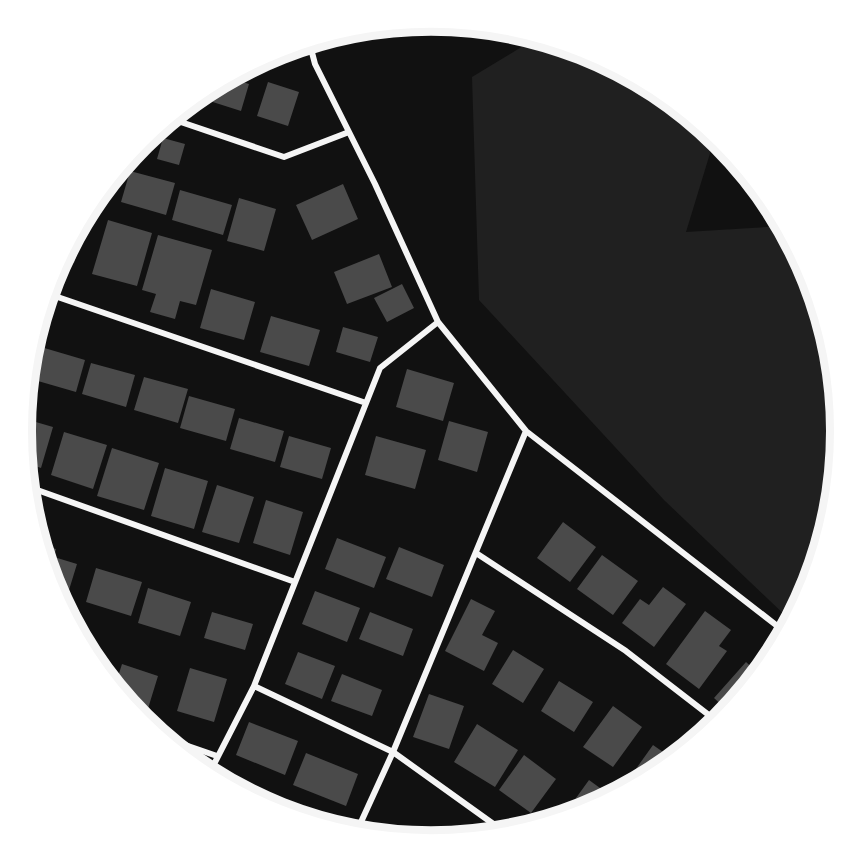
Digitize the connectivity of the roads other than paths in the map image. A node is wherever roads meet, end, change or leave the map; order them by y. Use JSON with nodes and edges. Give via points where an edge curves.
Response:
{"nodes":[{"id":1,"x":311,"y":50,"type":"edge"},
{"id":2,"x":179,"y":121,"type":"edge"},
{"id":3,"x":349,"y":132,"type":"junction"},
{"id":4,"x":55,"y":296,"type":"edge"},
{"id":5,"x":438,"y":322,"type":"junction"},
{"id":6,"x":366,"y":403,"type":"junction"},
{"id":7,"x":526,"y":431,"type":"junction"},
{"id":8,"x":36,"y":490,"type":"edge"},
{"id":9,"x":476,"y":553,"type":"junction"},
{"id":10,"x":296,"y":582,"type":"junction"},
{"id":11,"x":778,"y":626,"type":"edge"},
{"id":12,"x":254,"y":686,"type":"junction"},
{"id":13,"x":710,"y":716,"type":"edge"},
{"id":14,"x":186,"y":745,"type":"edge"},
{"id":15,"x":393,"y":752,"type":"junction"},
{"id":16,"x":217,"y":756,"type":"junction"},
{"id":17,"x":213,"y":765,"type":"edge"},
{"id":18,"x":360,"y":823,"type":"edge"},
{"id":19,"x":494,"y":824,"type":"edge"}],
"edges":[{"from":1,"to":3,"type":"street"},
{"from":2,"to":3,"type":"street","via":[[284,157]]},
{"from":3,"to":5,"type":"street"},
{"from":4,"to":6,"type":"street"},
{"from":5,"to":6,"type":"street","via":[[380,368]]},
{"from":5,"to":7,"type":"street"},
{"from":6,"to":10,"type":"street"},
{"from":7,"to":9,"type":"street"},
{"from":7,"to":11,"type":"street"},
{"from":8,"to":10,"type":"street"},
{"from":9,"to":13,"type":"street","via":[[626,651]]},
{"from":9,"to":15,"type":"street"},
{"from":10,"to":12,"type":"street"},
{"from":12,"to":15,"type":"street"},
{"from":12,"to":16,"type":"street"},
{"from":14,"to":16,"type":"street"},
{"from":15,"to":18,"type":"street"},
{"from":15,"to":19,"type":"street"},
{"from":16,"to":17,"type":"street"}]}
